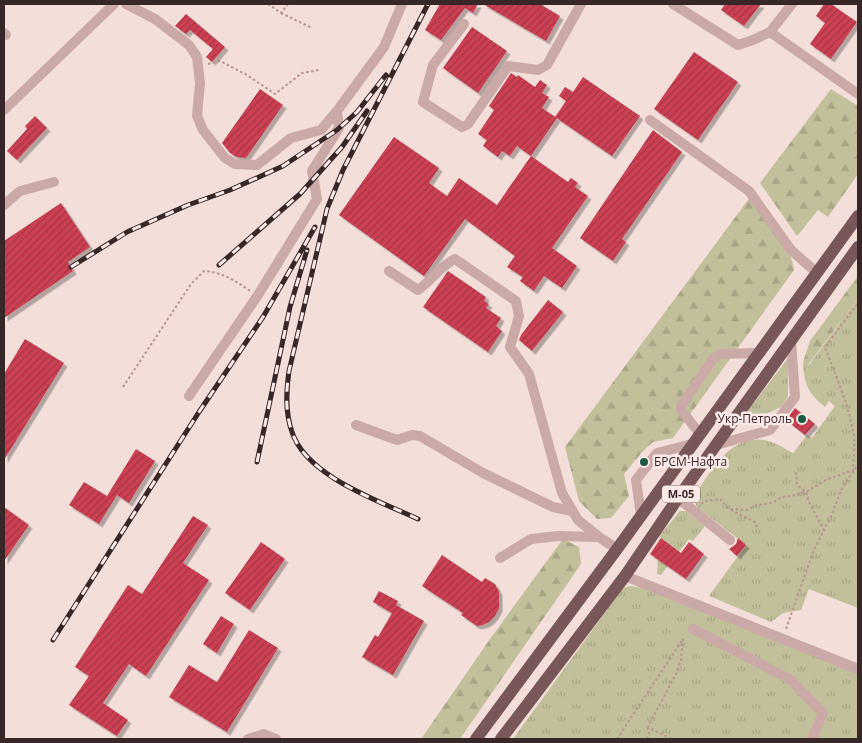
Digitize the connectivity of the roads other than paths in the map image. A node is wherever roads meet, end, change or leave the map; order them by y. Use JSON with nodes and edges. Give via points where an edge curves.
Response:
{"nodes":[{"id":1,"x":113,"y":4,"type":"edge"},
{"id":2,"x":126,"y":4,"type":"edge"},
{"id":3,"x":402,"y":4,"type":"edge"},
{"id":4,"x":581,"y":4,"type":"edge"},
{"id":5,"x":673,"y":4,"type":"edge"},
{"id":6,"x":792,"y":4,"type":"edge"},
{"id":7,"x":464,"y":24,"type":"dead end"},
{"id":8,"x":770,"y":32,"type":"junction"},
{"id":9,"x":858,"y":94,"type":"edge"},
{"id":10,"x":4,"y":110,"type":"edge"},
{"id":11,"x":338,"y":111,"type":"junction"},
{"id":12,"x":650,"y":120,"type":"dead end"},
{"id":13,"x":54,"y":182,"type":"dead end"},
{"id":14,"x":4,"y":205,"type":"edge"},
{"id":15,"x":858,"y":216,"type":"edge"},
{"id":16,"x":858,"y":247,"type":"edge"},
{"id":17,"x":389,"y":271,"type":"dead end"},
{"id":18,"x":817,"y":272,"type":"junction"},
{"id":19,"x":791,"y":340,"type":"junction"},
{"id":20,"x":758,"y":353,"type":"junction"},
{"id":21,"x":189,"y":396,"type":"dead end"},
{"id":22,"x":356,"y":425,"type":"dead end"},
{"id":23,"x":696,"y":439,"type":"junction"},
{"id":24,"x":716,"y":445,"type":"junction"},
{"id":25,"x":678,"y":498,"type":"junction"},
{"id":26,"x":572,"y":511,"type":"junction"},
{"id":27,"x":641,"y":515,"type":"junction"},
{"id":28,"x":599,"y":537,"type":"junction"},
{"id":29,"x":730,"y":540,"type":"dead end"},
{"id":30,"x":617,"y":549,"type":"junction"},
{"id":31,"x":500,"y":558,"type":"dead end"},
{"id":32,"x":625,"y":576,"type":"junction"},
{"id":33,"x":693,"y":628,"type":"dead end"},
{"id":34,"x":858,"y":669,"type":"edge"},
{"id":35,"x":248,"y":739,"type":"edge"},
{"id":36,"x":276,"y":739,"type":"edge"},
{"id":37,"x":476,"y":739,"type":"edge"},
{"id":38,"x":501,"y":739,"type":"edge"},
{"id":39,"x":812,"y":739,"type":"edge"}],
"edges":[{"from":1,"to":10,"type":"street"},
{"from":2,"to":11,"type":"street","via":[[155,19],[189,46],[197,57],[200,83],[198,116],[203,130],[225,158],[235,164],[257,165],[291,138],[321,130]]},
{"from":3,"to":11,"type":"street","via":[[384,47]]},
{"from":4,"to":7,"type":"street","via":[[547,65],[538,70],[508,66],[468,124],[462,127],[423,102],[433,65]]},
{"from":5,"to":8,"type":"street","via":[[738,44]]},
{"from":6,"to":8,"type":"street"},
{"from":8,"to":9,"type":"street"},
{"from":11,"to":21,"type":"street","via":[[339,128],[312,171],[317,200],[258,296]]},
{"from":12,"to":18,"type":"street","via":[[749,191],[791,250]]},
{"from":13,"to":14,"type":"street","via":[[20,191]]},
{"from":15,"to":18,"type":"main road","number":"М-05"},
{"from":16,"to":19,"type":"main road","number":"М-05"},
{"from":17,"to":26,"type":"street","via":[[418,290],[444,264],[455,259],[516,302],[519,316],[510,347],[529,374],[562,493]]},
{"from":18,"to":20,"type":"main road","number":"М-05"},
{"from":19,"to":24,"type":"main road","number":"М-05"},
{"from":19,"to":24,"type":"street","via":[[795,397],[770,430]]},
{"from":20,"to":23,"type":"main road","number":"М-05"},
{"from":20,"to":23,"type":"street","via":[[720,354],[712,359],[680,406]]},
{"from":22,"to":26,"type":"street","via":[[397,440],[420,436],[483,473],[553,507]]},
{"from":23,"to":27,"type":"main road","number":"М-05"},
{"from":23,"to":27,"type":"street","via":[[657,453],[636,480]]},
{"from":24,"to":25,"type":"main road","number":"М-05"},
{"from":25,"to":29,"type":"street"},
{"from":25,"to":32,"type":"main road","number":"М-05"},
{"from":26,"to":28,"type":"street"},
{"from":27,"to":30,"type":"main road","number":"М-05"},
{"from":28,"to":30,"type":"street"},
{"from":28,"to":31,"type":"street","via":[[531,539]]},
{"from":30,"to":37,"type":"main road","number":"М-05"},
{"from":32,"to":34,"type":"street"},
{"from":32,"to":38,"type":"main road","number":"М-05"},
{"from":33,"to":39,"type":"street","via":[[791,680],[823,713]]},
{"from":35,"to":36,"type":"street","via":[[264,734]]}]}
